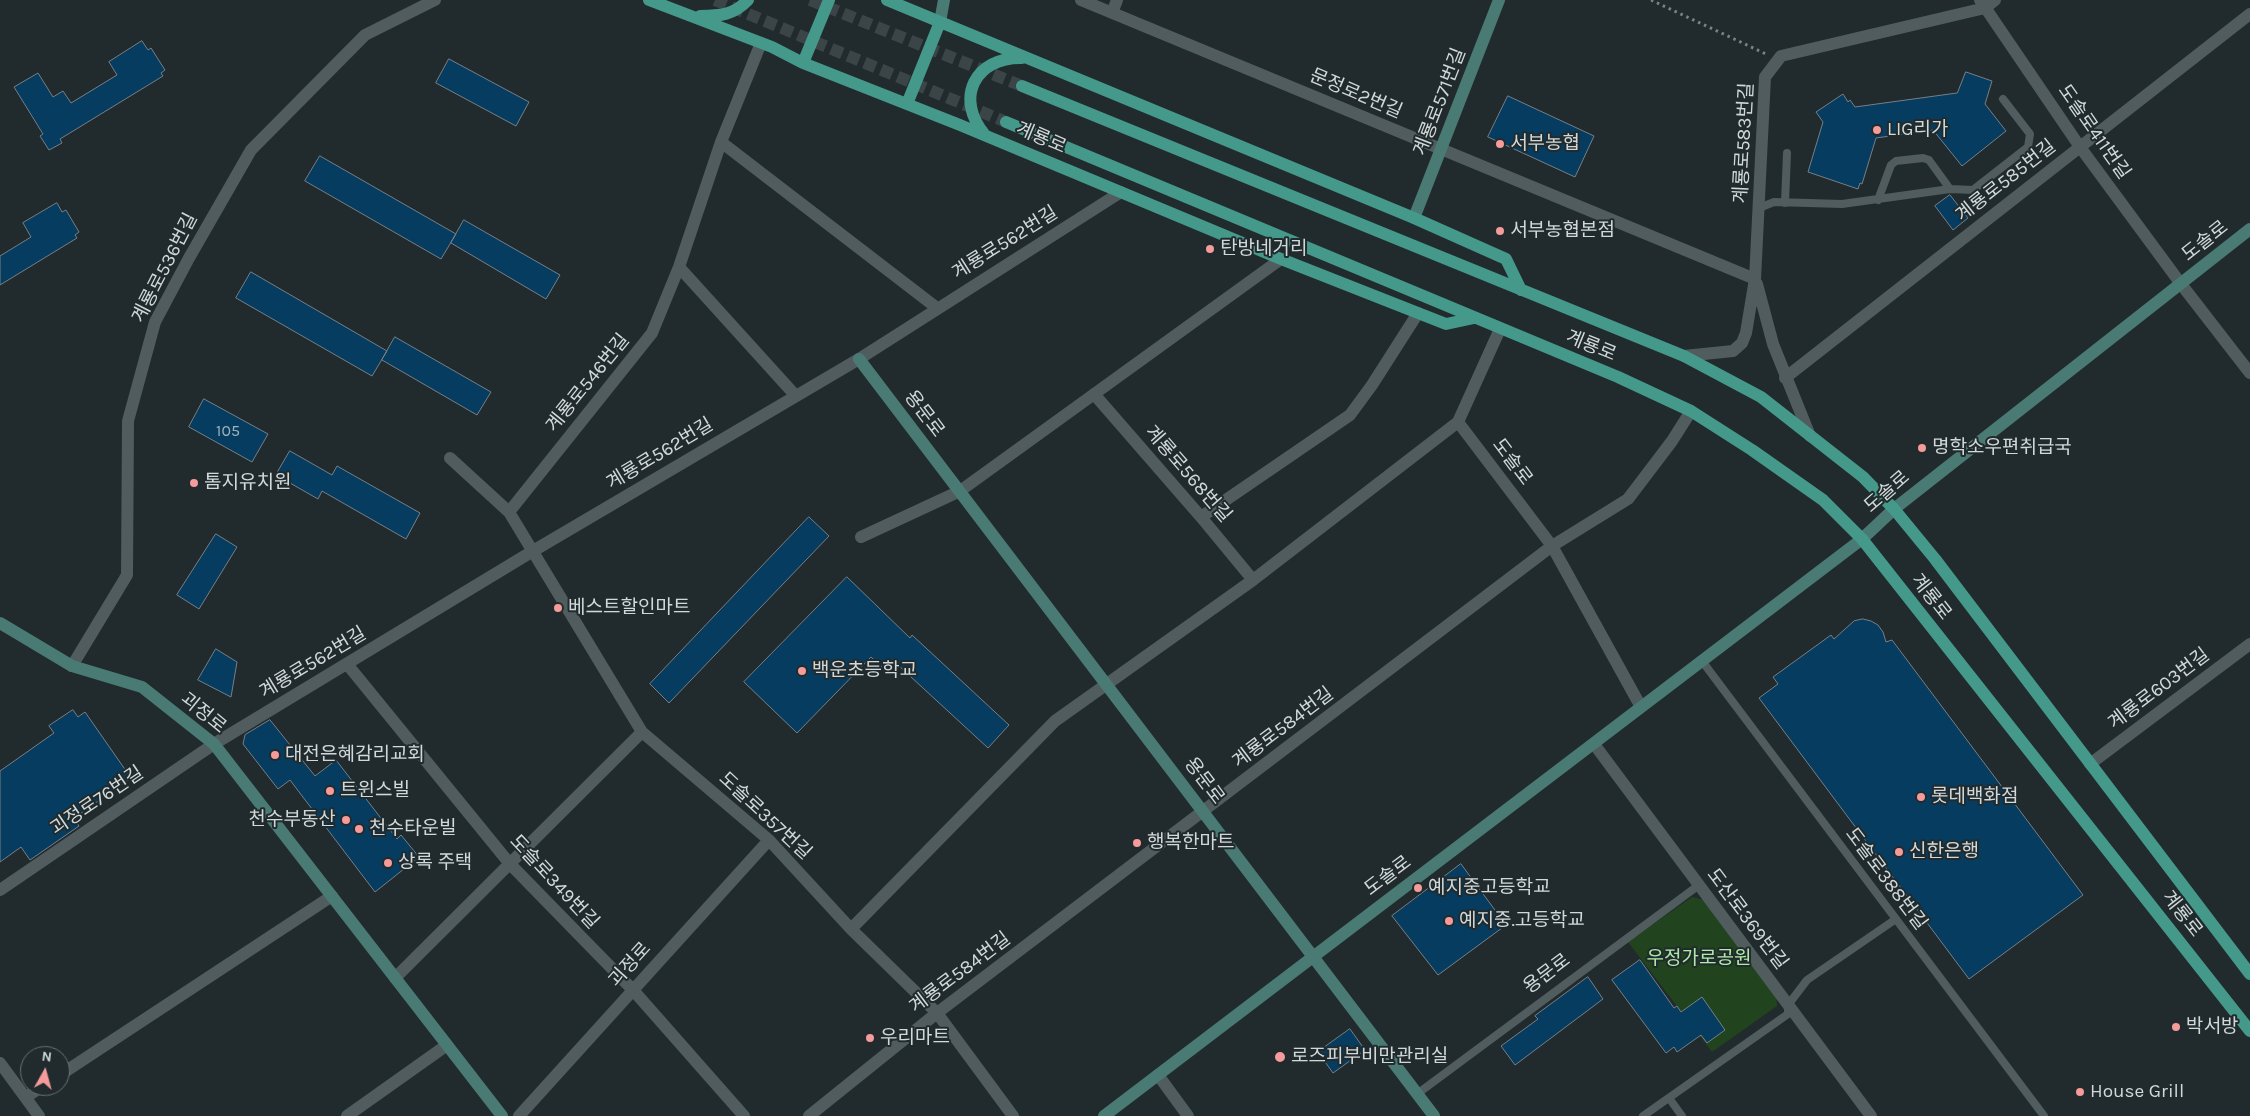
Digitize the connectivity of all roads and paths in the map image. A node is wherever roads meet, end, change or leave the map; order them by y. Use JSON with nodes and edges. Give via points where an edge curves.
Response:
{"nodes":[{"id":1,"x":435,"y":0,"type":"edge"},
{"id":2,"x":649,"y":0,"type":"edge"},
{"id":3,"x":748,"y":0,"type":"edge"},
{"id":4,"x":829,"y":0,"type":"edge"},
{"id":5,"x":887,"y":0,"type":"edge"},
{"id":6,"x":944,"y":0,"type":"edge"},
{"id":7,"x":1081,"y":0,"type":"edge"},
{"id":8,"x":1117,"y":0,"type":"edge"},
{"id":9,"x":1499,"y":0,"type":"edge"},
{"id":10,"x":1651,"y":0,"type":"edge"},
{"id":11,"x":1986,"y":3,"type":"edge"},
{"id":12,"x":1112,"y":13,"type":"junction"},
{"id":13,"x":2250,"y":14,"type":"edge"},
{"id":14,"x":692,"y":17,"type":"junction"},
{"id":15,"x":940,"y":22,"type":"junction"},
{"id":16,"x":761,"y":43,"type":"junction"},
{"id":17,"x":1034,"y":60,"type":"junction"},
{"id":18,"x":1778,"y":60,"type":"junction"},
{"id":19,"x":804,"y":63,"type":"junction"},
{"id":20,"x":1022,"y":86,"type":"tunnel mouth"},
{"id":21,"x":2003,"y":99,"type":"dead end"},
{"id":22,"x":907,"y":104,"type":"junction"},
{"id":23,"x":1006,"y":122,"type":"tunnel mouth"},
{"id":24,"x":999,"y":141,"type":"junction"},
{"id":25,"x":721,"y":142,"type":"junction"},
{"id":26,"x":2080,"y":146,"type":"junction"},
{"id":27,"x":1442,"y":150,"type":"junction"},
{"id":28,"x":1787,"y":153,"type":"dead end"},
{"id":29,"x":1950,"y":189,"type":"junction"},
{"id":30,"x":1121,"y":192,"type":"junction"},
{"id":31,"x":1878,"y":200,"type":"junction"},
{"id":32,"x":1785,"y":203,"type":"junction"},
{"id":33,"x":1759,"y":208,"type":"junction"},
{"id":34,"x":1414,"y":218,"type":"junction"},
{"id":35,"x":2250,"y":229,"type":"edge"},
{"id":36,"x":1281,"y":259,"type":"junction"},
{"id":37,"x":679,"y":267,"type":"junction"},
{"id":38,"x":1755,"y":279,"type":"junction"},
{"id":39,"x":2181,"y":284,"type":"junction"},
{"id":40,"x":1521,"y":290,"type":"junction"},
{"id":41,"x":937,"y":308,"type":"junction"},
{"id":42,"x":1418,"y":313,"type":"junction"},
{"id":43,"x":1474,"y":318,"type":"junction"},
{"id":44,"x":1500,"y":329,"type":"junction"},
{"id":45,"x":1684,"y":356,"type":"junction"},
{"id":46,"x":859,"y":359,"type":"junction"},
{"id":47,"x":2250,"y":373,"type":"edge"},
{"id":48,"x":1786,"y":378,"type":"junction"},
{"id":49,"x":1094,"y":394,"type":"junction"},
{"id":50,"x":795,"y":395,"type":"junction"},
{"id":51,"x":1691,"y":411,"type":"junction"},
{"id":52,"x":1458,"y":422,"type":"junction"},
{"id":53,"x":1810,"y":436,"type":"junction"},
{"id":54,"x":450,"y":458,"type":"dead end"},
{"id":55,"x":960,"y":491,"type":"junction"},
{"id":56,"x":1894,"y":509,"type":"junction"},
{"id":57,"x":509,"y":512,"type":"junction"},
{"id":58,"x":1201,"y":517,"type":"junction"},
{"id":59,"x":861,"y":537,"type":"dead end"},
{"id":60,"x":1862,"y":539,"type":"junction"},
{"id":61,"x":1552,"y":546,"type":"junction"},
{"id":62,"x":533,"y":551,"type":"junction"},
{"id":63,"x":1253,"y":580,"type":"junction"},
{"id":64,"x":0,"y":623,"type":"edge"},
{"id":65,"x":2250,"y":644,"type":"edge"},
{"id":66,"x":1702,"y":661,"type":"junction"},
{"id":67,"x":347,"y":664,"type":"junction"},
{"id":68,"x":72,"y":666,"type":"junction"},
{"id":69,"x":1107,"y":684,"type":"junction"},
{"id":70,"x":1641,"y":707,"type":"junction"},
{"id":71,"x":642,"y":732,"type":"junction"},
{"id":72,"x":214,"y":744,"type":"junction"},
{"id":73,"x":1594,"y":744,"type":"junction"},
{"id":74,"x":2090,"y":764,"type":"junction"},
{"id":75,"x":1204,"y":812,"type":"junction"},
{"id":76,"x":769,"y":840,"type":"junction"},
{"id":77,"x":510,"y":864,"type":"junction"},
{"id":78,"x":1699,"y":885,"type":"junction"},
{"id":79,"x":0,"y":890,"type":"edge"},
{"id":80,"x":332,"y":896,"type":"junction"},
{"id":81,"x":1896,"y":919,"type":"junction"},
{"id":82,"x":851,"y":929,"type":"junction"},
{"id":83,"x":1314,"y":956,"type":"junction"},
{"id":84,"x":2250,"y":974,"type":"edge"},
{"id":85,"x":395,"y":978,"type":"junction"},
{"id":86,"x":633,"y":990,"type":"junction"},
{"id":87,"x":1788,"y":1005,"type":"junction"},
{"id":88,"x":937,"y":1013,"type":"junction"},
{"id":89,"x":2250,"y":1031,"type":"edge"},
{"id":90,"x":447,"y":1045,"type":"junction"},
{"id":91,"x":0,"y":1063,"type":"edge"},
{"id":92,"x":70,"y":1068,"type":"edge"},
{"id":93,"x":1158,"y":1075,"type":"junction"},
{"id":94,"x":1417,"y":1094,"type":"junction"},
{"id":95,"x":26,"y":1097,"type":"joint"},
{"id":96,"x":1669,"y":1098,"type":"junction"},
{"id":97,"x":39,"y":1116,"type":"edge"},
{"id":98,"x":347,"y":1116,"type":"edge"},
{"id":99,"x":502,"y":1116,"type":"edge"},
{"id":100,"x":520,"y":1116,"type":"edge"},
{"id":101,"x":744,"y":1116,"type":"edge"},
{"id":102,"x":809,"y":1116,"type":"edge"},
{"id":103,"x":1013,"y":1116,"type":"edge"},
{"id":104,"x":1104,"y":1116,"type":"edge"},
{"id":105,"x":1188,"y":1116,"type":"edge"},
{"id":106,"x":1434,"y":1116,"type":"edge"},
{"id":107,"x":1642,"y":1116,"type":"edge"},
{"id":108,"x":1682,"y":1116,"type":"edge"},
{"id":109,"x":1871,"y":1116,"type":"edge"},
{"id":110,"x":2044,"y":1116,"type":"edge"}],
"edges":[{"from":1,"to":68,"type":"street","name":"계룡로536번길","via":[[365,36],[251,150],[189,258],[155,322],[128,420],[127,575]]},
{"from":2,"to":14,"type":"main road","name":"계룡로"},
{"from":3,"to":14,"type":"main road","via":[[729,14]]},
{"from":4,"to":19,"type":"main road"},
{"from":5,"to":15,"type":"main road"},
{"from":6,"to":15,"type":"street"},
{"from":7,"to":12,"type":"street","name":"문정로2번길"},
{"from":8,"to":12,"type":"street"},
{"from":9,"to":27,"type":"street","name":"계룡로571번길"},
{"from":10,"to":18,"type":"path"},
{"from":11,"to":18,"type":"street","via":[[1780,56]]},
{"from":11,"to":26,"type":"street","name":"도솔로411번길"},
{"from":12,"to":27,"type":"street","name":"문정로2번길"},
{"from":13,"to":26,"type":"street","name":"계룡로585번길"},
{"from":14,"to":16,"type":"main road","name":"계룡로"},
{"from":15,"to":17,"type":"main road"},
{"from":15,"to":22,"type":"main road"},
{"from":16,"to":19,"type":"main road","name":"계룡로"},
{"from":16,"to":25,"type":"street","name":"계룡로546번길"},
{"from":17,"to":24,"type":"main road","via":[[1008,58],[994,62],[974,83],[970,104],[976,124],[986,135]]},
{"from":17,"to":34,"type":"main road"},
{"from":18,"to":33,"type":"street","name":"계룡로583번길","via":[[1765,77]]},
{"from":19,"to":22,"type":"main road","name":"계룡로"},
{"from":20,"to":40,"type":"main road","name":"계룡로"},
{"from":21,"to":29,"type":"lane","via":[[2030,134],[2028,147],[1973,190]]},
{"from":22,"to":24,"type":"main road","name":"계룡로"},
{"from":23,"to":43,"type":"main road","name":"계룡로"},
{"from":24,"to":30,"type":"main road","name":"계룡로"},
{"from":25,"to":37,"type":"street","name":"계룡로546번길"},
{"from":25,"to":41,"type":"street"},
{"from":26,"to":39,"type":"street","name":"도솔로411번길"},
{"from":26,"to":48,"type":"street","name":"계룡로585번길"},
{"from":27,"to":34,"type":"street","name":"계룡로571번길"},
{"from":27,"to":38,"type":"street","name":"문정로2번길"},
{"from":28,"to":32,"type":"lane"},
{"from":29,"to":31,"type":"lane"},
{"from":29,"to":31,"type":"lane","via":[[1929,160],[1896,161],[1891,165]]},
{"from":30,"to":36,"type":"main road","name":"계룡로"},
{"from":30,"to":41,"type":"street","name":"계룡로562번길"},
{"from":31,"to":32,"type":"lane","via":[[1842,204]]},
{"from":32,"to":33,"type":"lane","via":[[1774,202]]},
{"from":33,"to":38,"type":"street","name":"계룡로583번길"},
{"from":34,"to":40,"type":"main road","via":[[1506,259]]},
{"from":35,"to":39,"type":"street","name":"도솔로"},
{"from":36,"to":42,"type":"main road","name":"계룡로"},
{"from":36,"to":49,"type":"street"},
{"from":37,"to":50,"type":"street"},
{"from":37,"to":57,"type":"street","name":"계룡로546번길","via":[[652,333]]},
{"from":38,"to":45,"type":"street","name":"계룡로583번길","via":[[1742,343],[1733,351]]},
{"from":38,"to":48,"type":"street","name":"계룡로583번길"},
{"from":39,"to":47,"type":"street","name":"도솔로411번길"},
{"from":39,"to":56,"type":"street","name":"도솔로"},
{"from":40,"to":45,"type":"main road","name":"계룡로"},
{"from":41,"to":46,"type":"street","name":"계룡로562번길"},
{"from":42,"to":43,"type":"main road","name":"계룡로","via":[[1446,324]]},
{"from":42,"to":58,"type":"street","via":[[1350,415]]},
{"from":43,"to":44,"type":"main road","name":"계룡로"},
{"from":44,"to":51,"type":"main road","name":"계룡로"},
{"from":44,"to":52,"type":"street"},
{"from":45,"to":53,"type":"main road","name":"계룡로","via":[[1761,397]]},
{"from":46,"to":50,"type":"street","name":"계룡로562번길"},
{"from":46,"to":55,"type":"street","name":"용문로"},
{"from":48,"to":53,"type":"street","name":"계룡로583번길"},
{"from":49,"to":55,"type":"street"},
{"from":49,"to":58,"type":"street","name":"계룡로568번길"},
{"from":50,"to":62,"type":"street","name":"계룡로562번길"},
{"from":51,"to":60,"type":"main road","name":"계룡로","via":[[1824,500]]},
{"from":51,"to":61,"type":"street","name":"계룡로584번길","via":[[1628,499]]},
{"from":52,"to":61,"type":"street","name":"도솔로"},
{"from":52,"to":63,"type":"street"},
{"from":53,"to":56,"type":"main road","name":"계룡로","via":[[1863,478]]},
{"from":54,"to":57,"type":"street"},
{"from":55,"to":59,"type":"street"},
{"from":55,"to":69,"type":"street","name":"용문로"},
{"from":56,"to":60,"type":"street","name":"도솔로"},
{"from":56,"to":74,"type":"main road","name":"계룡로"},
{"from":57,"to":62,"type":"street"},
{"from":58,"to":63,"type":"street","name":"계룡로568번길"},
{"from":60,"to":66,"type":"street","name":"도솔로"},
{"from":60,"to":89,"type":"main road","name":"계룡로"},
{"from":61,"to":70,"type":"street","name":"도솔로"},
{"from":61,"to":75,"type":"street","name":"계룡로584번길"},
{"from":62,"to":67,"type":"street","name":"계룡로562번길"},
{"from":62,"to":71,"type":"street","name":"도솔로357번길"},
{"from":63,"to":69,"type":"street"},
{"from":64,"to":68,"type":"street","name":"괴정로"},
{"from":65,"to":74,"type":"street","name":"계룡로603번길"},
{"from":66,"to":70,"type":"street","name":"도솔로"},
{"from":66,"to":81,"type":"lane","name":"도솔로388번길"},
{"from":67,"to":72,"type":"street","name":"계룡로562번길"},
{"from":67,"to":77,"type":"street","name":"도솔로349번길"},
{"from":68,"to":72,"type":"street","name":"괴정로","via":[[142,687]]},
{"from":69,"to":75,"type":"street","name":"용문로"},
{"from":69,"to":82,"type":"street","via":[[1055,721]]},
{"from":70,"to":73,"type":"street","name":"도솔로"},
{"from":71,"to":76,"type":"street","name":"도솔로357번길"},
{"from":71,"to":77,"type":"street"},
{"from":72,"to":79,"type":"street","name":"괴정로76번길"},
{"from":72,"to":80,"type":"street","name":"괴정로"},
{"from":73,"to":78,"type":"street","name":"도산로369번길"},
{"from":73,"to":83,"type":"street","name":"도솔로"},
{"from":74,"to":84,"type":"main road","name":"계룡로"},
{"from":75,"to":83,"type":"street","name":"용문로"},
{"from":75,"to":88,"type":"street","name":"계룡로584번길"},
{"from":76,"to":82,"type":"street","name":"도솔로357번길"},
{"from":76,"to":86,"type":"street","name":"괴정로"},
{"from":77,"to":85,"type":"street"},
{"from":77,"to":86,"type":"street","name":"도솔로349번길"},
{"from":78,"to":87,"type":"street","name":"도산로369번길"},
{"from":78,"to":94,"type":"lane","name":"용문로"},
{"from":80,"to":85,"type":"street","name":"괴정로"},
{"from":80,"to":92,"type":"street"},
{"from":81,"to":87,"type":"lane","via":[[1807,980]]},
{"from":81,"to":110,"type":"lane","name":"도솔로388번길"},
{"from":82,"to":88,"type":"street","name":"도솔로357번길"},
{"from":83,"to":93,"type":"street","name":"도솔로"},
{"from":83,"to":94,"type":"street","name":"용문로"},
{"from":85,"to":90,"type":"street","name":"괴정로"},
{"from":86,"to":100,"type":"street","name":"괴정로"},
{"from":86,"to":101,"type":"street","name":"도솔로349번길"},
{"from":87,"to":96,"type":"lane","via":[[1788,1014]]},
{"from":87,"to":109,"type":"street","name":"도산로369번길"},
{"from":88,"to":102,"type":"street","name":"계룡로584번길"},
{"from":88,"to":103,"type":"street","name":"도솔로357번길"},
{"from":90,"to":98,"type":"street"},
{"from":90,"to":99,"type":"street","name":"괴정로"},
{"from":91,"to":95,"type":"street"},
{"from":93,"to":104,"type":"street","name":"도솔로"},
{"from":93,"to":105,"type":"street"},
{"from":94,"to":106,"type":"street","name":"용문로"},
{"from":95,"to":97,"type":"street"},
{"from":96,"to":107,"type":"lane"},
{"from":96,"to":108,"type":"lane"}]}
